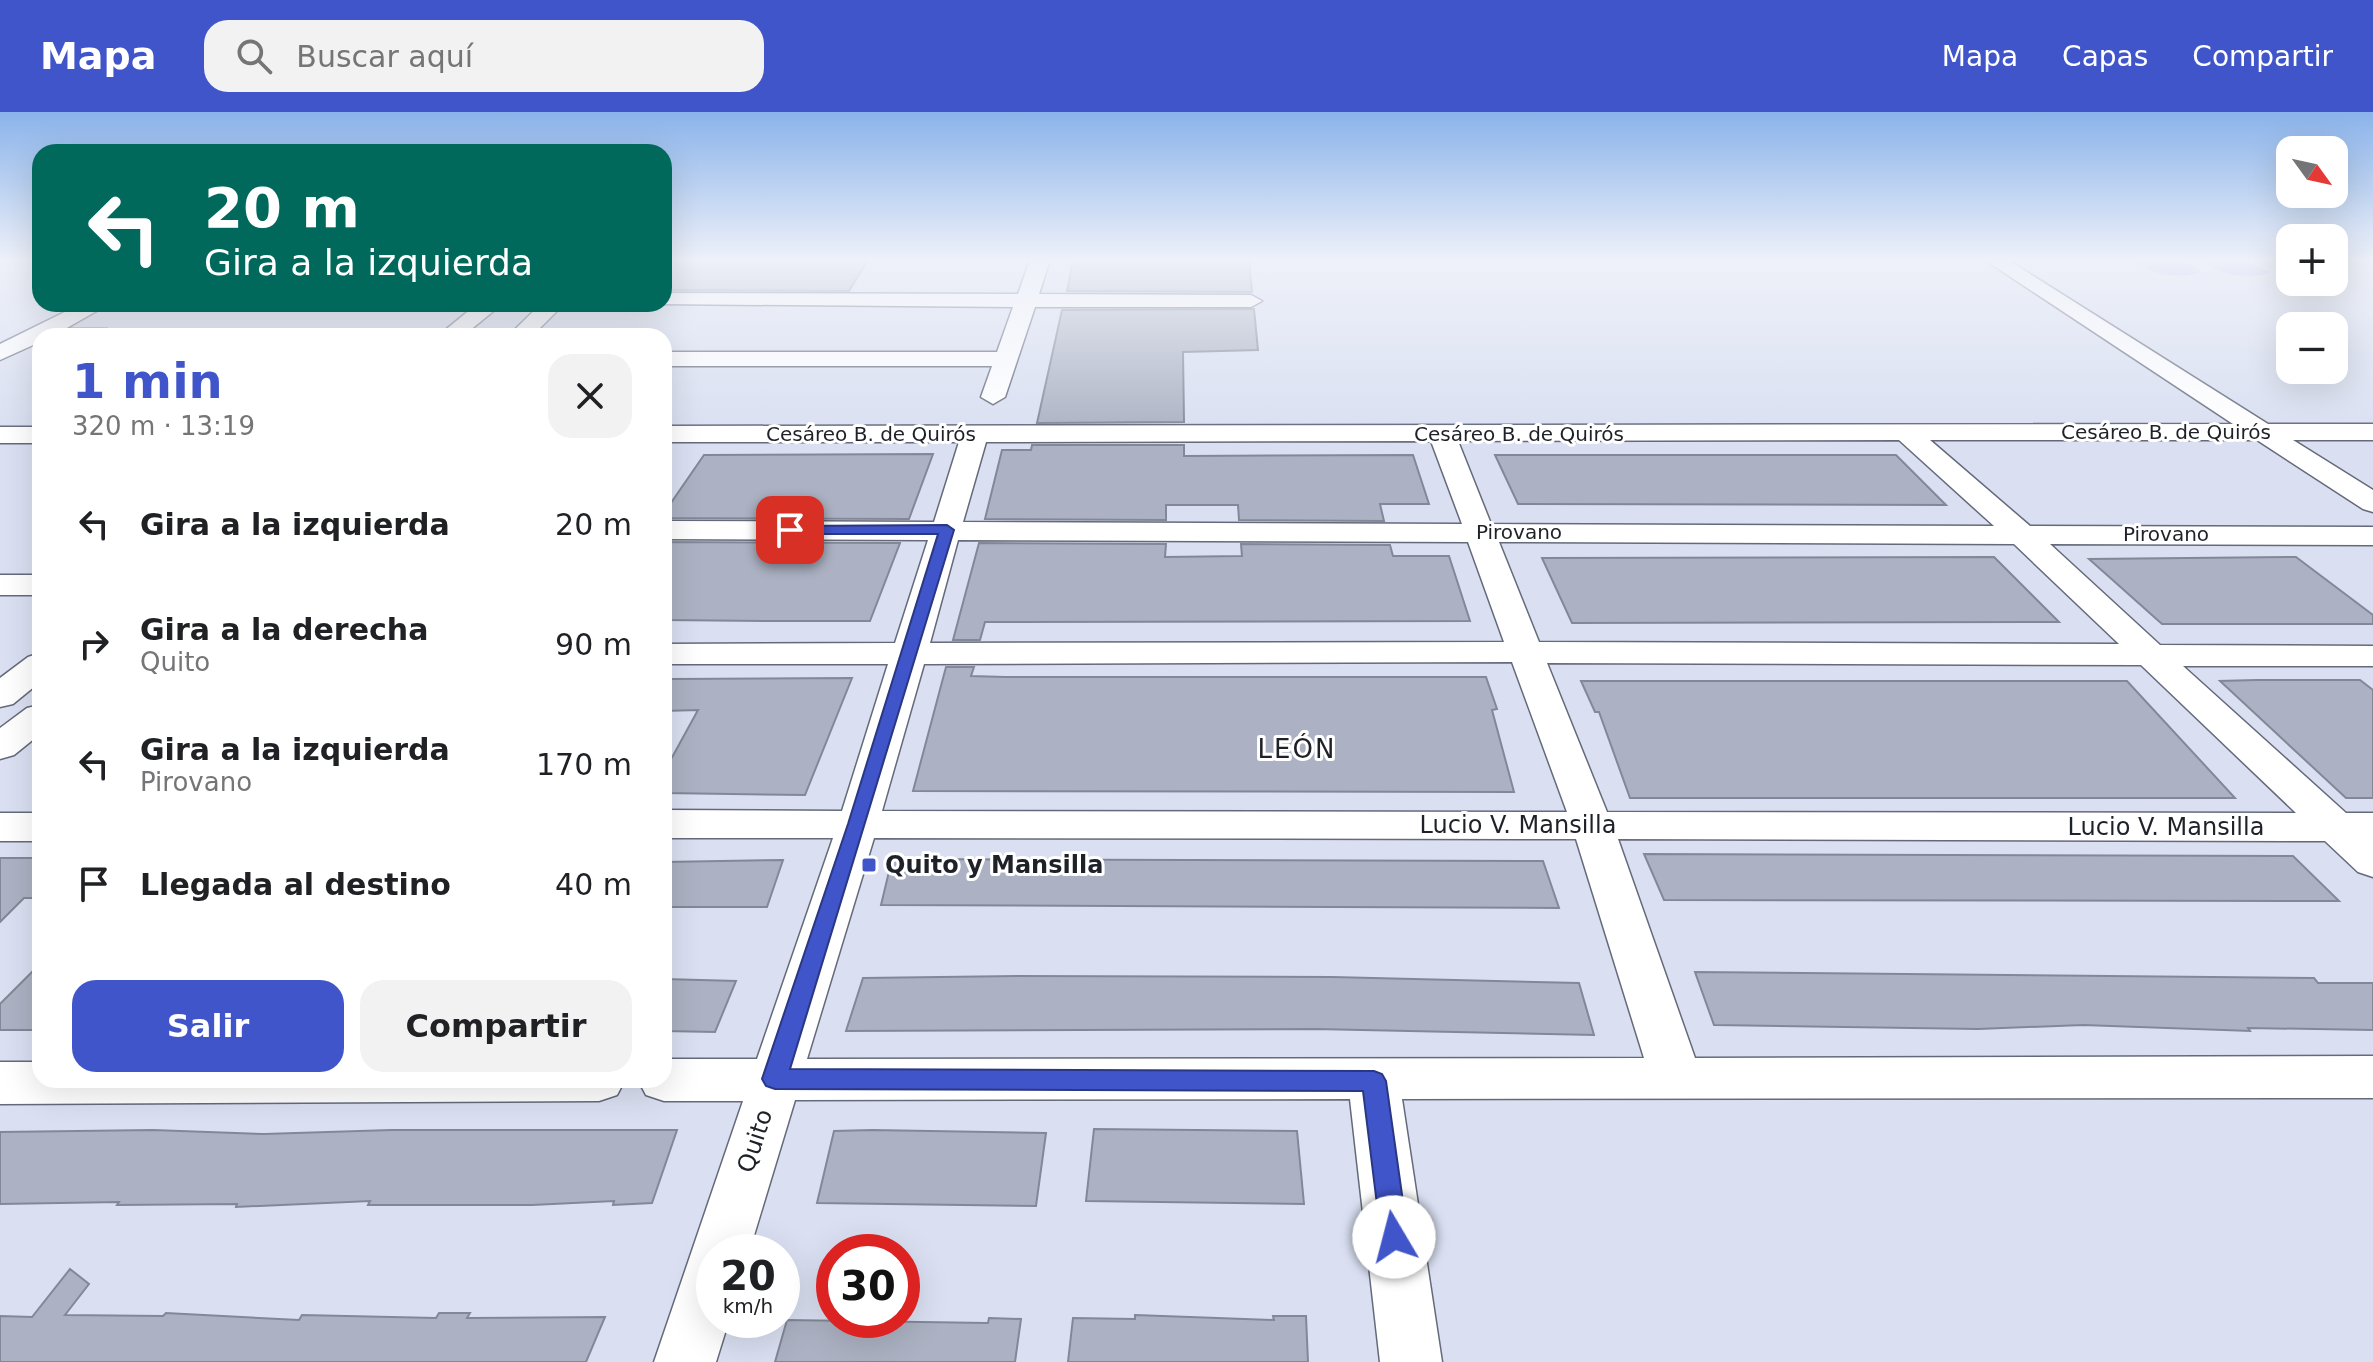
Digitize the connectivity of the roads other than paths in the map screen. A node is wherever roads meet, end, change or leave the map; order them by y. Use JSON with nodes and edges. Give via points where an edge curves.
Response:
{"nodes":[{"id":1,"x":68,"y":318,"type":"edge"},
{"id":2,"x":1021,"y":318,"type":"edge"},
{"id":3,"x":2085,"y":318,"type":"edge"},
{"id":4,"x":48,"y":328,"type":"edge"},
{"id":5,"x":0,"y":329,"type":"edge"},
{"id":6,"x":32,"y":331,"type":"edge"},
{"id":7,"x":32,"y":336,"type":"edge"},
{"id":8,"x":0,"y":353,"type":"edge"},
{"id":9,"x":672,"y":359,"type":"edge"},
{"id":10,"x":1008,"y":359,"type":"junction"},
{"id":11,"x":993,"y":397,"type":"dead end"},
{"id":12,"x":2260,"y":431,"type":"junction"},
{"id":13,"x":2373,"y":432,"type":"edge"},
{"id":14,"x":672,"y":434,"type":"edge"},
{"id":15,"x":975,"y":434,"type":"junction"},
{"id":16,"x":1442,"y":434,"type":"junction"},
{"id":17,"x":0,"y":435,"type":"edge"},
{"id":18,"x":32,"y":435,"type":"edge"},
{"id":19,"x":1908,"y":435,"type":"junction"},
{"id":20,"x":2373,"y":503,"type":"edge"},
{"id":21,"x":672,"y":530,"type":"edge"},
{"id":22,"x":947,"y":530,"type":"junction"},
{"id":23,"x":1482,"y":531,"type":"junction"},
{"id":24,"x":2020,"y":533,"type":"junction"},
{"id":25,"x":2373,"y":536,"type":"edge"},
{"id":26,"x":0,"y":585,"type":"edge"},
{"id":27,"x":32,"y":585,"type":"edge"},
{"id":28,"x":1527,"y":652,"type":"junction"},
{"id":29,"x":672,"y":654,"type":"edge"},
{"id":30,"x":2149,"y":654,"type":"junction"},
{"id":31,"x":906,"y":656,"type":"junction"},
{"id":32,"x":2373,"y":656,"type":"edge"},
{"id":33,"x":32,"y":670,"type":"edge"},
{"id":34,"x":0,"y":696,"type":"edge"},
{"id":35,"x":32,"y":722,"type":"edge"},
{"id":36,"x":0,"y":747,"type":"edge"},
{"id":37,"x":672,"y":824,"type":"edge"},
{"id":38,"x":858,"y":824,"type":"junction"},
{"id":39,"x":1592,"y":825,"type":"junction"},
{"id":40,"x":0,"y":827,"type":"edge"},
{"id":41,"x":32,"y":827,"type":"edge"},
{"id":42,"x":2354,"y":827,"type":"edge"},
{"id":43,"x":2373,"y":862,"type":"edge"},
{"id":44,"x":1676,"y":1077,"type":"junction"},
{"id":45,"x":2373,"y":1077,"type":"edge"},
{"id":46,"x":775,"y":1079,"type":"junction"},
{"id":47,"x":672,"y":1080,"type":"edge"},
{"id":48,"x":1374,"y":1081,"type":"junction"},
{"id":49,"x":0,"y":1083,"type":"edge"},
{"id":50,"x":32,"y":1083,"type":"edge"},
{"id":51,"x":726,"y":1234,"type":"edge"},
{"id":52,"x":696,"y":1327,"type":"edge"},
{"id":53,"x":685,"y":1362,"type":"edge"},
{"id":54,"x":1411,"y":1362,"type":"edge"}],
"edges":[{"from":1,"to":4,"type":"street"},
{"from":2,"to":10,"type":"street"},
{"from":3,"to":12,"type":"street"},
{"from":5,"to":6,"type":"street"},
{"from":7,"to":8,"type":"street"},
{"from":9,"to":10,"type":"street"},
{"from":10,"to":11,"type":"street"},
{"from":12,"to":13,"type":"street","name":"Cesáreo B. de Quirós"},
{"from":12,"to":19,"type":"street","name":"Cesáreo B. de Quirós"},
{"from":12,"to":20,"type":"street"},
{"from":14,"to":15,"type":"street","name":"Cesáreo B. de Quirós"},
{"from":15,"to":16,"type":"street","name":"Cesáreo B. de Quirós"},
{"from":15,"to":22,"type":"street","name":"Quito"},
{"from":16,"to":19,"type":"street","name":"Cesáreo B. de Quirós"},
{"from":16,"to":23,"type":"street"},
{"from":17,"to":18,"type":"street"},
{"from":19,"to":24,"type":"street"},
{"from":21,"to":22,"type":"street","name":"Pirovano"},
{"from":22,"to":23,"type":"street","name":"Pirovano"},
{"from":22,"to":31,"type":"street","name":"Quito"},
{"from":23,"to":24,"type":"street","name":"Pirovano"},
{"from":23,"to":28,"type":"street"},
{"from":24,"to":25,"type":"street","name":"Pirovano"},
{"from":24,"to":30,"type":"street"},
{"from":26,"to":27,"type":"street"},
{"from":28,"to":30,"type":"street"},
{"from":28,"to":31,"type":"street"},
{"from":28,"to":39,"type":"street"},
{"from":29,"to":31,"type":"street"},
{"from":30,"to":32,"type":"street"},
{"from":30,"to":42,"type":"street"},
{"from":31,"to":38,"type":"street","name":"Quito"},
{"from":33,"to":34,"type":"street"},
{"from":35,"to":36,"type":"street"},
{"from":37,"to":38,"type":"street","name":"Lucio V. Mansilla"},
{"from":38,"to":39,"type":"street","name":"Lucio V. Mansilla"},
{"from":38,"to":46,"type":"street","name":"Quito"},
{"from":39,"to":42,"type":"street","name":"Lucio V. Mansilla"},
{"from":39,"to":44,"type":"street"},
{"from":40,"to":41,"type":"street"},
{"from":42,"to":43,"type":"street"},
{"from":44,"to":45,"type":"street"},
{"from":44,"to":48,"type":"street"},
{"from":46,"to":47,"type":"street"},
{"from":46,"to":48,"type":"street"},
{"from":46,"to":51,"type":"street","name":"Quito"},
{"from":48,"to":54,"type":"street"},
{"from":49,"to":50,"type":"street"},
{"from":52,"to":53,"type":"street"}]}
